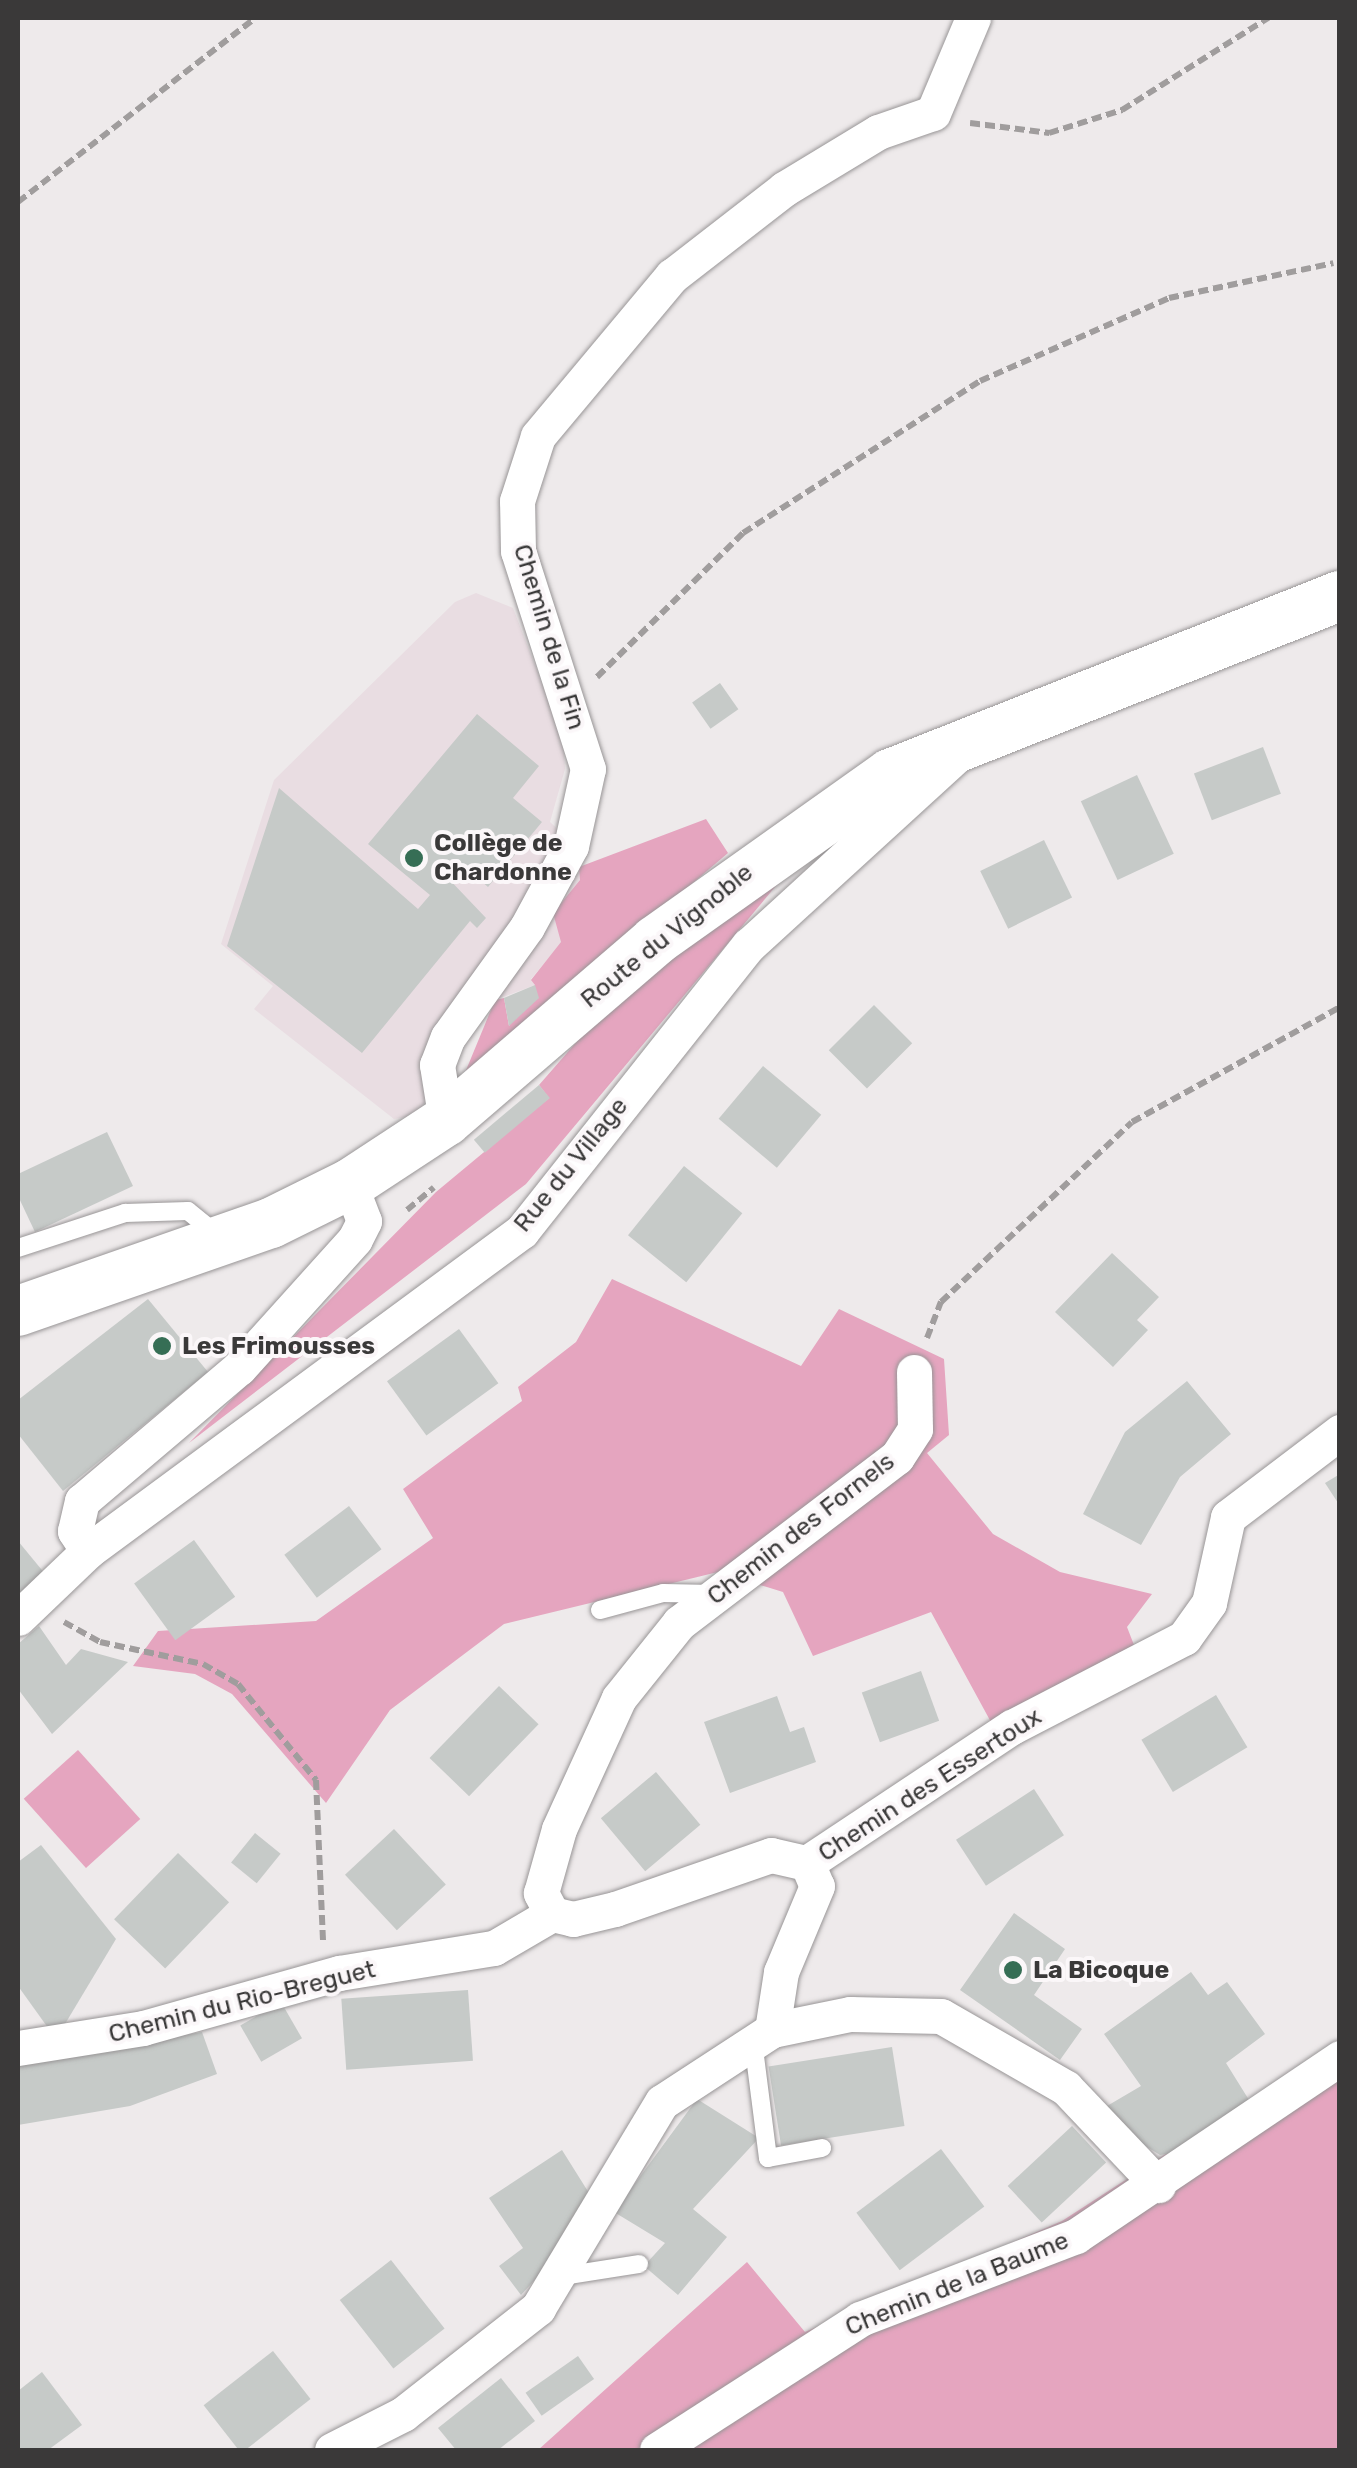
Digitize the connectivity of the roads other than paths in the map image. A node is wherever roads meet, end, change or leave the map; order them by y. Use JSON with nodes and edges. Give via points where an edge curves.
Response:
{"nodes":[{"id":1,"x":973,"y":18,"type":"edge"},
{"id":2,"x":1340,"y":596,"type":"edge"},
{"id":3,"x":982,"y":734,"type":"junction"},
{"id":4,"x":446,"y":1121,"type":"junction"},
{"id":5,"x":350,"y":1184,"type":"junction"},
{"id":6,"x":224,"y":1239,"type":"junction"},
{"id":7,"x":18,"y":1248,"type":"edge"},
{"id":8,"x":18,"y":1311,"type":"edge"},
{"id":9,"x":914,"y":1372,"type":"road end"},
{"id":10,"x":1340,"y":1432,"type":"edge"},
{"id":11,"x":88,"y":1550,"type":"junction"},
{"id":12,"x":718,"y":1594,"type":"junction"},
{"id":13,"x":27,"y":1609,"type":"edge"},
{"id":14,"x":600,"y":1610,"type":"dead end"},
{"id":15,"x":807,"y":1863,"type":"junction"},
{"id":16,"x":552,"y":1914,"type":"junction"},
{"id":17,"x":762,"y":2035,"type":"junction"},
{"id":18,"x":18,"y":2048,"type":"edge"},
{"id":19,"x":1340,"y":2058,"type":"edge"},
{"id":20,"x":822,"y":2148,"type":"dead end"},
{"id":21,"x":1158,"y":2185,"type":"junction"},
{"id":22,"x":639,"y":2264,"type":"dead end"},
{"id":23,"x":563,"y":2276,"type":"junction"},
{"id":24,"x":332,"y":2450,"type":"edge"},
{"id":25,"x":657,"y":2450,"type":"edge"}],
"edges":[{"from":1,"to":4,"type":"street","name":"Chemin de la Fin","via":[[934,114],[878,132],[784,188],[672,276],[538,436],[518,501],[518,551],[588,769],[571,846],[527,927],[448,1038],[437,1066]]},
{"from":2,"to":3,"type":"street","name":"Route du Vignoble"},
{"from":3,"to":4,"type":"street","name":"Route du Vignoble","via":[[890,774],[806,826],[655,941]]},
{"from":3,"to":11,"type":"street","name":"Rue du Village","via":[[749,945],[522,1231]]},
{"from":4,"to":5,"type":"street","name":"Route du Vignoble"},
{"from":5,"to":6,"type":"street","name":"Route du Vignoble"},
{"from":5,"to":11,"type":"street","via":[[364,1222],[355,1240],[239,1368],[82,1501],[74,1531]]},
{"from":6,"to":7,"type":"lane","via":[[188,1210],[124,1213]]},
{"from":6,"to":8,"type":"street","name":"Route du Vignoble"},
{"from":9,"to":12,"type":"street","name":"Chemin des Fornels","via":[[916,1429],[897,1456]]},
{"from":10,"to":15,"type":"street","name":"Chemin des Essertoux","via":[[1228,1517],[1209,1603],[1184,1638],[1012,1727]]},
{"from":11,"to":13,"type":"street","name":"Rue du Village"},
{"from":12,"to":14,"type":"lane","via":[[662,1593]]},
{"from":12,"to":16,"type":"street","name":"Chemin des Fornels","via":[[679,1623],[619,1698],[559,1829],[541,1892]]},
{"from":15,"to":16,"type":"street","name":"Chemin du Rio-Breguet","via":[[771,1856],[615,1909],[573,1919]]},
{"from":15,"to":17,"type":"street","via":[[817,1886]]},
{"from":16,"to":18,"type":"street","name":"Chemin du Rio-Breguet","via":[[494,1948],[340,1973],[143,2028]]},
{"from":17,"to":20,"type":"lane","via":[[768,2158]]},
{"from":17,"to":21,"type":"street","via":[[850,2014],[941,2016],[1066,2088]]},
{"from":17,"to":23,"type":"street","via":[[662,2102]]},
{"from":19,"to":21,"type":"street","name":"Chemin de la Baume"},
{"from":21,"to":25,"type":"street","name":"Chemin de la Baume","via":[[1076,2236],[814,2343]]},
{"from":22,"to":23,"type":"lane"},
{"from":23,"to":24,"type":"street","via":[[538,2308],[403,2414]]}]}
